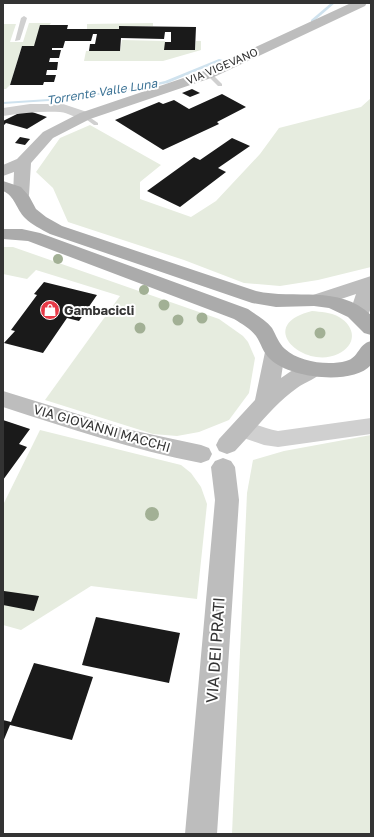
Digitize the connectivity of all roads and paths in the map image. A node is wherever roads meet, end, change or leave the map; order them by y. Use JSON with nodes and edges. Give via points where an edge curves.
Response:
{"nodes":[{"id":1,"x":361,"y":3,"type":"edge"},
{"id":2,"x":24,"y":18,"type":"dead end"},
{"id":3,"x":17,"y":40,"type":"dead end"},
{"id":4,"x":209,"y":74,"type":"junction"},
{"id":5,"x":220,"y":85,"type":"dead end"},
{"id":6,"x":30,"y":108,"type":"junction"},
{"id":7,"x":3,"y":112,"type":"edge"},
{"id":8,"x":91,"y":120,"type":"junction"},
{"id":9,"x":68,"y":123,"type":"junction"},
{"id":10,"x":23,"y":162,"type":"junction"},
{"id":11,"x":3,"y":171,"type":"edge"},
{"id":12,"x":3,"y":186,"type":"edge"},
{"id":13,"x":21,"y":195,"type":"junction"},
{"id":14,"x":3,"y":234,"type":"edge"},
{"id":15,"x":370,"y":282,"type":"edge"},
{"id":16,"x":320,"y":300,"type":"junction"},
{"id":17,"x":365,"y":322,"type":"edge"},
{"id":18,"x":371,"y":348,"type":"edge"},
{"id":19,"x":275,"y":352,"type":"junction"},
{"id":20,"x":364,"y":365,"type":"edge"},
{"id":21,"x":314,"y":369,"type":"junction"},
{"id":22,"x":3,"y":399,"type":"edge"},
{"id":23,"x":266,"y":401,"type":"junction"},
{"id":24,"x":371,"y":426,"type":"edge"},
{"id":25,"x":243,"y":429,"type":"junction"},
{"id":26,"x":217,"y":455,"type":"junction"},
{"id":27,"x":201,"y":834,"type":"edge"}],
"edges":[{"from":1,"to":4,"type":"street","name":"VIA VIGEVANO"},
{"from":2,"to":3,"type":"lane"},
{"from":4,"to":5,"type":"lane"},
{"from":4,"to":8,"type":"street","name":"VIA VIGEVANO"},
{"from":6,"to":7,"type":"street"},
{"from":6,"to":8,"type":"street","via":[[62,108]]},
{"from":6,"to":9,"type":"street","via":[[59,117]]},
{"from":8,"to":9,"type":"street","name":"VIA VIGEVANO"},
{"from":9,"to":10,"type":"street","name":"VIA VIGEVANO","via":[[48,135]]},
{"from":10,"to":11,"type":"street","name":"VIA VIGEVANO"},
{"from":10,"to":13,"type":"street"},
{"from":12,"to":13,"type":"main road","via":[[12,188]]},
{"from":13,"to":16,"type":"main road","via":[[31,213],[56,230],[252,297],[279,301]]},
{"from":14,"to":19,"type":"main road","via":[[34,237],[229,308],[259,328]]},
{"from":15,"to":16,"type":"street"},
{"from":15,"to":17,"type":"street"},
{"from":16,"to":17,"type":"main road","via":[[341,306]]},
{"from":18,"to":20,"type":"main road","via":[[363,360]]},
{"from":19,"to":21,"type":"main road","via":[[293,364]]},
{"from":19,"to":23,"type":"street"},
{"from":20,"to":21,"type":"main road"},
{"from":21,"to":23,"type":"street","via":[[297,376]]},
{"from":22,"to":26,"type":"street","name":"VIA GIOVANNI MACCHI","via":[[129,439],[171,449]]},
{"from":23,"to":25,"type":"street"},
{"from":24,"to":25,"type":"street","via":[[278,439]]},
{"from":25,"to":26,"type":"street"},
{"from":26,"to":27,"type":"street","name":"VIA DEI PRATI","via":[[227,500]]}]}
